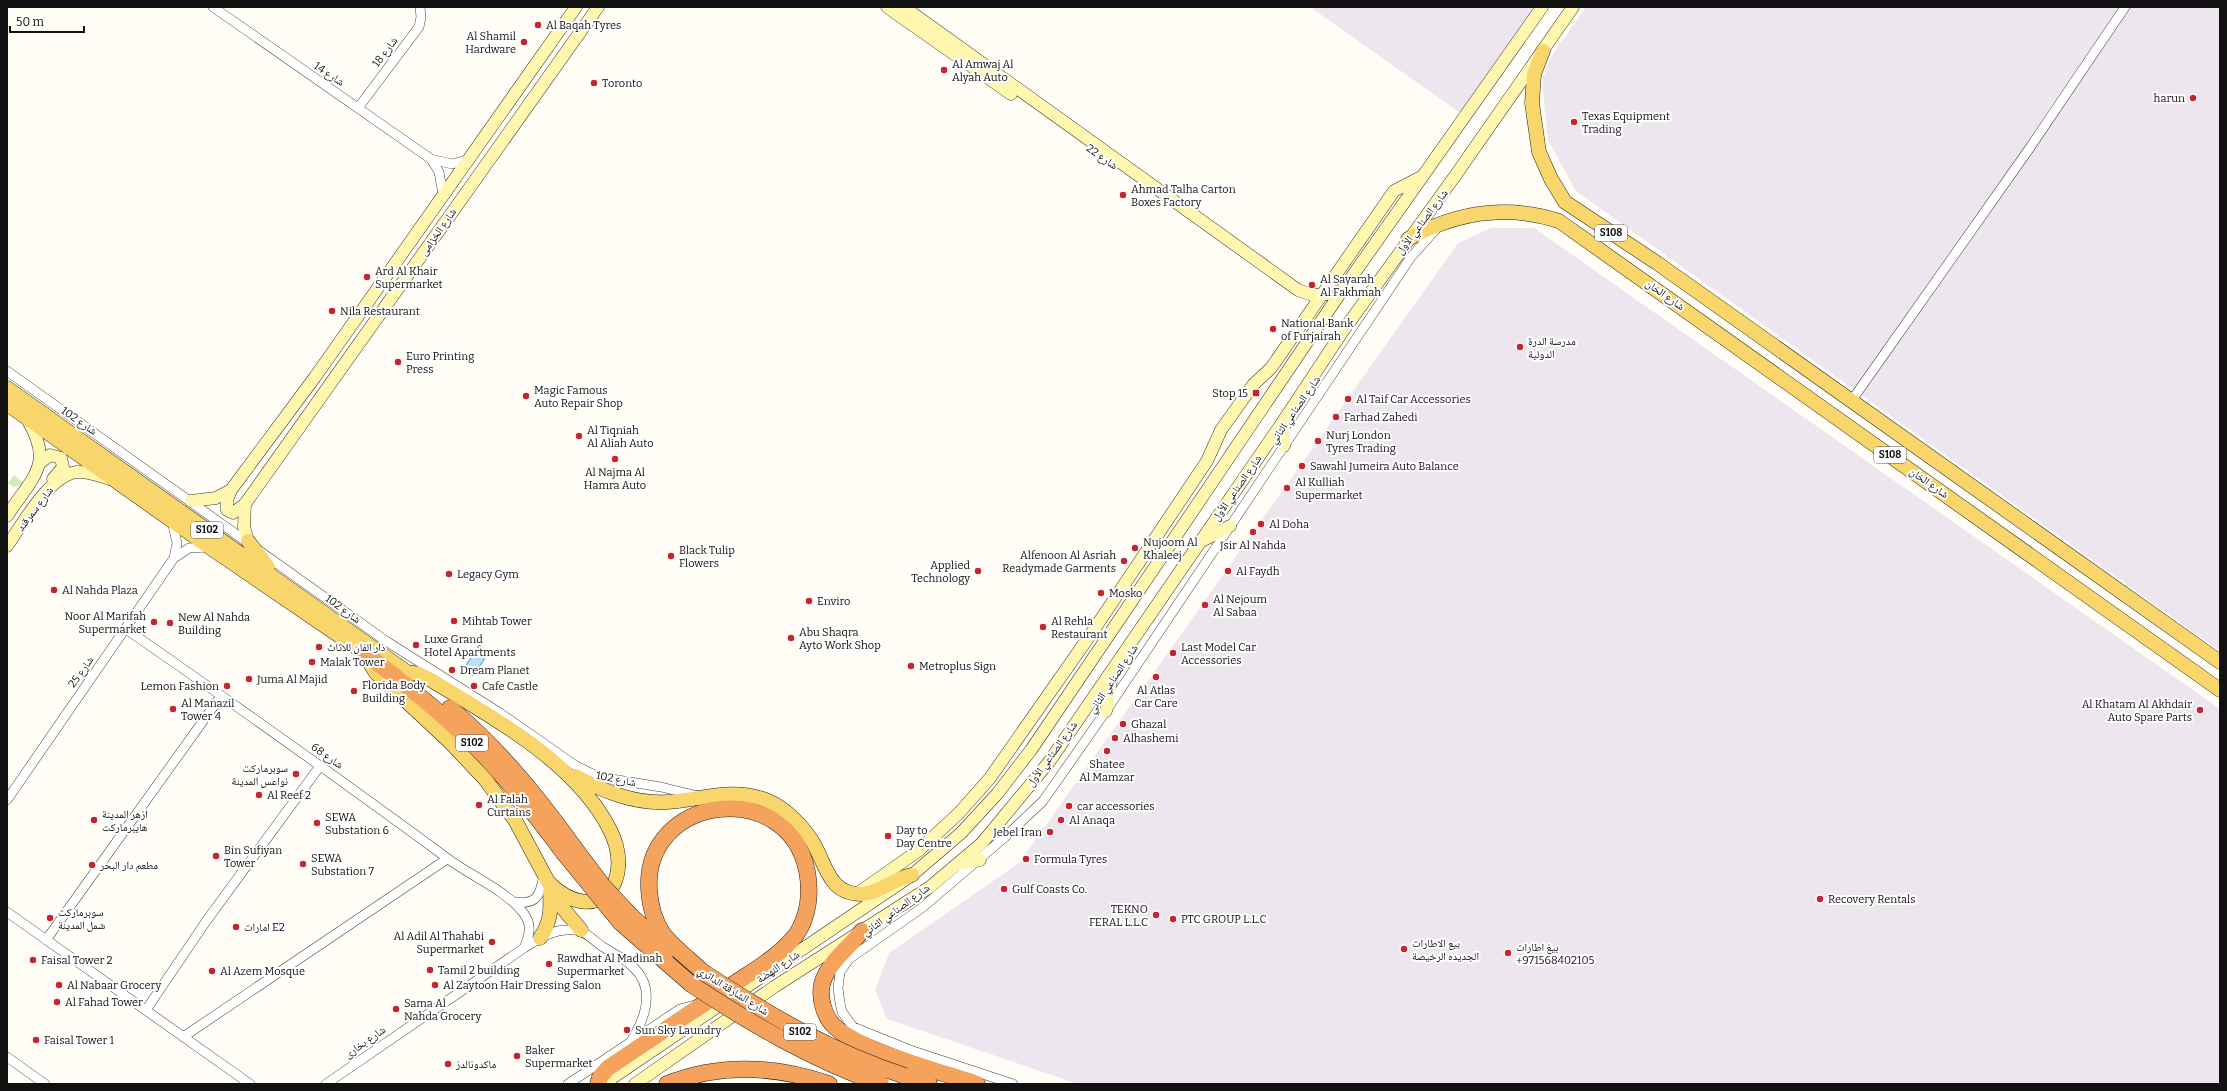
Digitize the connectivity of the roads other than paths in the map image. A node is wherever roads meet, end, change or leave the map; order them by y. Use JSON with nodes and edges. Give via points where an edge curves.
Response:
{"nodes":[{"id":1,"x":213,"y":7,"type":"edge"},
{"id":2,"x":420,"y":7,"type":"edge"},
{"id":3,"x":576,"y":7,"type":"edge"},
{"id":4,"x":598,"y":7,"type":"edge"},
{"id":5,"x":887,"y":7,"type":"edge"},
{"id":6,"x":904,"y":7,"type":"edge"},
{"id":7,"x":1542,"y":7,"type":"edge"},
{"id":8,"x":1573,"y":7,"type":"edge"},
{"id":9,"x":2125,"y":7,"type":"edge"},
{"id":10,"x":1543,"y":51,"type":"junction"},
{"id":11,"x":358,"y":108,"type":"junction"},
{"id":12,"x":431,"y":159,"type":"junction"},
{"id":13,"x":467,"y":160,"type":"junction"},
{"id":14,"x":1421,"y":177,"type":"junction"},
{"id":15,"x":444,"y":195,"type":"junction"},
{"id":16,"x":1444,"y":222,"type":"junction"},
{"id":17,"x":1408,"y":239,"type":"junction"},
{"id":18,"x":1341,"y":292,"type":"junction"},
{"id":19,"x":1322,"y":295,"type":"junction"},
{"id":20,"x":1309,"y":314,"type":"junction"},
{"id":21,"x":344,"y":335,"type":"junction"},
{"id":22,"x":7,"y":371,"type":"edge"},
{"id":23,"x":7,"y":388,"type":"edge"},
{"id":24,"x":324,"y":391,"type":"junction"},
{"id":25,"x":1852,"y":400,"type":"junction"},
{"id":26,"x":7,"y":404,"type":"edge"},
{"id":27,"x":26,"y":418,"type":"junction"},
{"id":28,"x":1284,"y":420,"type":"junction"},
{"id":29,"x":1284,"y":446,"type":"junction"},
{"id":30,"x":41,"y":462,"type":"junction"},
{"id":31,"x":113,"y":480,"type":"junction"},
{"id":32,"x":231,"y":490,"type":"junction"},
{"id":33,"x":44,"y":494,"type":"junction"},
{"id":34,"x":191,"y":501,"type":"junction"},
{"id":35,"x":245,"y":504,"type":"junction"},
{"id":36,"x":7,"y":516,"type":"edge"},
{"id":37,"x":172,"y":521,"type":"junction"},
{"id":38,"x":1230,"y":526,"type":"junction"},
{"id":39,"x":248,"y":541,"type":"junction"},
{"id":40,"x":1198,"y":544,"type":"junction"},
{"id":41,"x":7,"y":546,"type":"edge"},
{"id":42,"x":208,"y":547,"type":"junction"},
{"id":43,"x":174,"y":558,"type":"junction"},
{"id":44,"x":276,"y":578,"type":"junction"},
{"id":45,"x":126,"y":629,"type":"junction"},
{"id":46,"x":363,"y":652,"type":"junction"},
{"id":47,"x":2220,"y":662,"type":"edge"},
{"id":48,"x":1114,"y":665,"type":"junction"},
{"id":49,"x":1067,"y":668,"type":"junction"},
{"id":50,"x":407,"y":672,"type":"junction"},
{"id":51,"x":2220,"y":690,"type":"edge"},
{"id":52,"x":221,"y":696,"type":"junction"},
{"id":53,"x":1065,"y":701,"type":"junction"},
{"id":54,"x":1106,"y":711,"type":"junction"},
{"id":55,"x":556,"y":765,"type":"junction"},
{"id":56,"x":320,"y":766,"type":"junction"},
{"id":57,"x":998,"y":794,"type":"junction"},
{"id":58,"x":975,"y":796,"type":"junction"},
{"id":59,"x":702,"y":797,"type":"junction"},
{"id":60,"x":7,"y":800,"type":"edge"},
{"id":61,"x":568,"y":849,"type":"junction"},
{"id":62,"x":447,"y":858,"type":"junction"},
{"id":63,"x":980,"y":860,"type":"junction"},
{"id":64,"x":958,"y":864,"type":"junction"},
{"id":65,"x":912,"y":875,"type":"junction"},
{"id":66,"x":547,"y":879,"type":"junction"},
{"id":67,"x":857,"y":894,"type":"junction"},
{"id":68,"x":514,"y":902,"type":"junction"},
{"id":69,"x":7,"y":912,"type":"edge"},
{"id":70,"x":625,"y":919,"type":"junction"},
{"id":71,"x":581,"y":930,"type":"junction"},
{"id":72,"x":862,"y":931,"type":"junction"},
{"id":73,"x":540,"y":938,"type":"junction"},
{"id":74,"x":46,"y":940,"type":"junction"},
{"id":75,"x":524,"y":948,"type":"junction"},
{"id":76,"x":703,"y":972,"type":"junction"},
{"id":77,"x":702,"y":1005,"type":"junction"},
{"id":78,"x":146,"y":1010,"type":"junction"},
{"id":79,"x":183,"y":1037,"type":"junction"},
{"id":80,"x":630,"y":1043,"type":"junction"},
{"id":81,"x":7,"y":1057,"type":"edge"},
{"id":82,"x":45,"y":1084,"type":"edge"},
{"id":83,"x":250,"y":1084,"type":"edge"},
{"id":84,"x":326,"y":1084,"type":"edge"},
{"id":85,"x":568,"y":1084,"type":"edge"},
{"id":86,"x":598,"y":1084,"type":"edge"},
{"id":87,"x":603,"y":1084,"type":"edge"},
{"id":88,"x":635,"y":1084,"type":"edge"},
{"id":89,"x":667,"y":1084,"type":"edge"},
{"id":90,"x":829,"y":1084,"type":"edge"},
{"id":91,"x":881,"y":1084,"type":"edge"},
{"id":92,"x":929,"y":1084,"type":"edge"},
{"id":93,"x":977,"y":1084,"type":"edge"},
{"id":94,"x":1012,"y":1084,"type":"edge"}],
"edges":[{"from":1,"to":11,"type":"street","name":"شارع 14"},
{"from":2,"to":11,"type":"street","name":"شارع 18","via":[[421,18],[418,27]]},
{"from":3,"to":13,"type":"street","name":"شارع الخزامى"},
{"from":4,"to":24,"type":"street","name":"شارع الخزامى"},
{"from":5,"to":20,"type":"street","name":"شارع 22","via":[[1291,290],[1302,301]]},
{"from":6,"to":19,"type":"street","name":"شارع 22","via":[[1298,290],[1312,295]]},
{"from":7,"to":14,"type":"street","name":"شارع الصناعي الأول"},
{"from":8,"to":10,"type":"street","name":"شارع الصناعي الأول"},
{"from":9,"to":25,"type":"street","via":[[2029,149]]},
{"from":10,"to":17,"type":"street","name":"شارع الصناعي الأول"},
{"from":10,"to":25,"type":"main road","name":"شارع الخان","number":"S108","via":[[1532,84],[1535,126],[1542,161],[1565,202],[1657,263]]},
{"from":11,"to":12,"type":"street","name":"شارع 14"},
{"from":12,"to":13,"type":"street","name":"شارع 14","via":[[452,164]]},
{"from":12,"to":15,"type":"street","name":"شارع 14","via":[[439,172]]},
{"from":13,"to":15,"type":"street","name":"شارع الخزامى"},
{"from":14,"to":18,"type":"street","name":"شارع الصناعي الأول"},
{"from":14,"to":19,"type":"street","via":[[1394,192]]},
{"from":15,"to":21,"type":"street","name":"شارع الخزامى"},
{"from":16,"to":17,"type":"main road","name":"شارع الخان"},
{"from":16,"to":29,"type":"street","name":"شارع الصناعي الثاني","via":[[1411,257]]},
{"from":16,"to":51,"type":"main road","name":"شارع الخان","number":"S108","via":[[1476,213],[1505,211],[1538,215],[1559,221]]},
{"from":17,"to":28,"type":"street","name":"شارع الصناعي الأول"},
{"from":18,"to":19,"type":"street","name":"شارع 22"},
{"from":18,"to":53,"type":"street","name":"شارع الصناعي الأول"},
{"from":19,"to":20,"type":"street"},
{"from":20,"to":49,"type":"street","via":[[1271,368],[1250,389],[1221,430],[1207,461]]},
{"from":21,"to":24,"type":"street","via":[[343,344],[317,382],[319,388]]},
{"from":21,"to":32,"type":"street","name":"شارع الخزامى"},
{"from":22,"to":34,"type":"street","name":"شارع 102"},
{"from":23,"to":44,"type":"main road","name":"شارع 102","number":"S102"},
{"from":24,"to":35,"type":"street","name":"شارع الخزامى"},
{"from":25,"to":47,"type":"main road","name":"شارع الخان","number":"S108"},
{"from":26,"to":27,"type":"main road","number":"S102"},
{"from":27,"to":30,"type":"street","via":[[38,440]]},
{"from":27,"to":31,"type":"main road","number":"S102"},
{"from":28,"to":29,"type":"street"},
{"from":28,"to":40,"type":"street","name":"شارع الصناعي الأول"},
{"from":29,"to":38,"type":"street","name":"شارع الصناعي الثاني"},
{"from":30,"to":33,"type":"street","via":[[54,454],[61,458],[64,465],[48,484]]},
{"from":30,"to":36,"type":"street","name":"شارع سمرقند"},
{"from":31,"to":33,"type":"street","name":"شارع سمرقند","via":[[78,472],[64,476]]},
{"from":31,"to":37,"type":"main road","number":"S102"},
{"from":32,"to":34,"type":"street","name":"شارع الخزامى","via":[[216,498]]},
{"from":32,"to":35,"type":"street","via":[[227,510],[233,514]]},
{"from":33,"to":41,"type":"street","name":"شارع سمرقند"},
{"from":34,"to":39,"type":"street","name":"شارع 102"},
{"from":35,"to":39,"type":"street","via":[[244,527]]},
{"from":37,"to":42,"type":"main road","number":"S102"},
{"from":37,"to":43,"type":"street","name":"شارع 25","via":[[176,536]]},
{"from":38,"to":40,"type":"street"},
{"from":38,"to":54,"type":"street","name":"شارع الصناعي الثاني"},
{"from":39,"to":44,"type":"main road"},
{"from":39,"to":59,"type":"street","name":"شارع 102","via":[[386,641],[500,712],[588,773]]},
{"from":40,"to":48,"type":"street","name":"شارع الصناعي الأول"},
{"from":42,"to":43,"type":"street","name":"شارع 25","via":[[189,548]]},
{"from":42,"to":46,"type":"main road","number":"S102"},
{"from":43,"to":45,"type":"street","name":"شارع 25"},
{"from":44,"to":50,"type":"main road","name":"شارع 102","number":"S102"},
{"from":45,"to":52,"type":"street","name":"شارع 68"},
{"from":45,"to":60,"type":"street","name":"شارع 25"},
{"from":46,"to":61,"type":"highway","number":"S102","via":[[422,698],[471,742]]},
{"from":46,"to":66,"type":"main road","via":[[373,669],[485,779],[515,820]]},
{"from":48,"to":54,"type":"street"},
{"from":48,"to":64,"type":"street","name":"شارع الصناعي الأول","via":[[1044,767],[982,843]]},
{"from":49,"to":53,"type":"street"},
{"from":49,"to":58,"type":"street"},
{"from":50,"to":55,"type":"main road","via":[[429,679],[492,718]]},
{"from":50,"to":61,"type":"highway","name":"شارع 102","number":"S102","via":[[495,749],[533,793]]},
{"from":52,"to":56,"type":"street","name":"شارع 68"},
{"from":52,"to":74,"type":"street"},
{"from":53,"to":57,"type":"street","name":"شارع الصناعي الأول"},
{"from":54,"to":63,"type":"street","name":"شارع الصناعي الثاني","via":[[1043,801]]},
{"from":55,"to":59,"type":"main road","via":[[603,790],[639,800],[666,802]]},
{"from":55,"to":66,"type":"main road","via":[[588,796],[604,818],[615,842],[619,869],[610,891],[595,900],[585,902],[567,898]]},
{"from":56,"to":62,"type":"street","name":"شارع 68"},
{"from":56,"to":78,"type":"street"},
{"from":57,"to":58,"type":"street"},
{"from":57,"to":65,"type":"street","name":"شارع الصناعي الأول","via":[[961,833]]},
{"from":58,"to":67,"type":"street","via":[[918,851]]},
{"from":59,"to":67,"type":"main road","via":[[739,793],[768,801],[783,810],[808,835],[832,882],[846,891]]},
{"from":61,"to":70,"type":"highway","name":"شارع الشارقة الدائري","number":"S102","bridge":true,"via":[[603,886]]},
{"from":62,"to":68,"type":"street","name":"شارع 68"},
{"from":62,"to":79,"type":"street"},
{"from":63,"to":64,"type":"street"},
{"from":63,"to":94,"type":"street","name":"شارع الصناعي الثاني","via":[[923,907],[849,959],[840,972],[838,996],[847,1020],[862,1032]]},
{"from":64,"to":72,"type":"street","name":"شارع الصناعي الأول","via":[[930,887]]},
{"from":65,"to":67,"type":"main road","via":[[900,877],[872,891]]},
{"from":65,"to":87,"type":"street","name":"شارع النهضة"},
{"from":66,"to":68,"type":"street","via":[[535,900]]},
{"from":66,"to":71,"type":"main road","via":[[561,906]]},
{"from":66,"to":73,"type":"main road","via":[[551,914]]},
{"from":68,"to":75,"type":"street","name":"شارع 68","via":[[530,925],[530,933]]},
{"from":69,"to":74,"type":"street"},
{"from":70,"to":76,"type":"highway","name":"شارع الشارقة الدائري","number":"S102"},
{"from":70,"to":91,"type":"highway","name":"شارع الشارقة الدائري","number":"S102","bridge":true,"via":[[691,984],[724,1006],[824,1061]]},
{"from":71,"to":73,"type":"street","name":"شارع بخارى","via":[[554,932]]},
{"from":71,"to":80,"type":"street","via":[[634,968],[643,982],[646,1000],[644,1019]]},
{"from":72,"to":88,"type":"street","name":"شارع النهضة","via":[[774,987]]},
{"from":72,"to":93,"type":"highway","via":[[831,965],[822,984],[823,1006],[833,1026],[866,1045]]},
{"from":73,"to":75,"type":"street","name":"شارع بخارى"},
{"from":74,"to":78,"type":"street"},
{"from":75,"to":84,"type":"street","name":"شارع بخارى"},
{"from":76,"to":77,"type":"highway","via":[[664,934],[657,923],[649,898],[649,873],[656,852],[667,835],[682,822],[714,808],[746,809],[775,822],[801,850],[809,883],[809,901],[802,923],[786,946]]},
{"from":76,"to":92,"type":"highway","name":"شارع الشارقة الدائري","number":"S102","bridge":true,"via":[[810,1038],[866,1062]]},
{"from":77,"to":80,"type":"street","via":[[684,1007]]},
{"from":77,"to":86,"type":"highway","via":[[608,1068],[600,1077]]},
{"from":78,"to":79,"type":"street"},
{"from":79,"to":83,"type":"street"},
{"from":80,"to":85,"type":"street"},
{"from":81,"to":82,"type":"street"},
{"from":89,"to":90,"type":"highway","via":[[707,1072],[747,1069],[794,1073]]}]}
